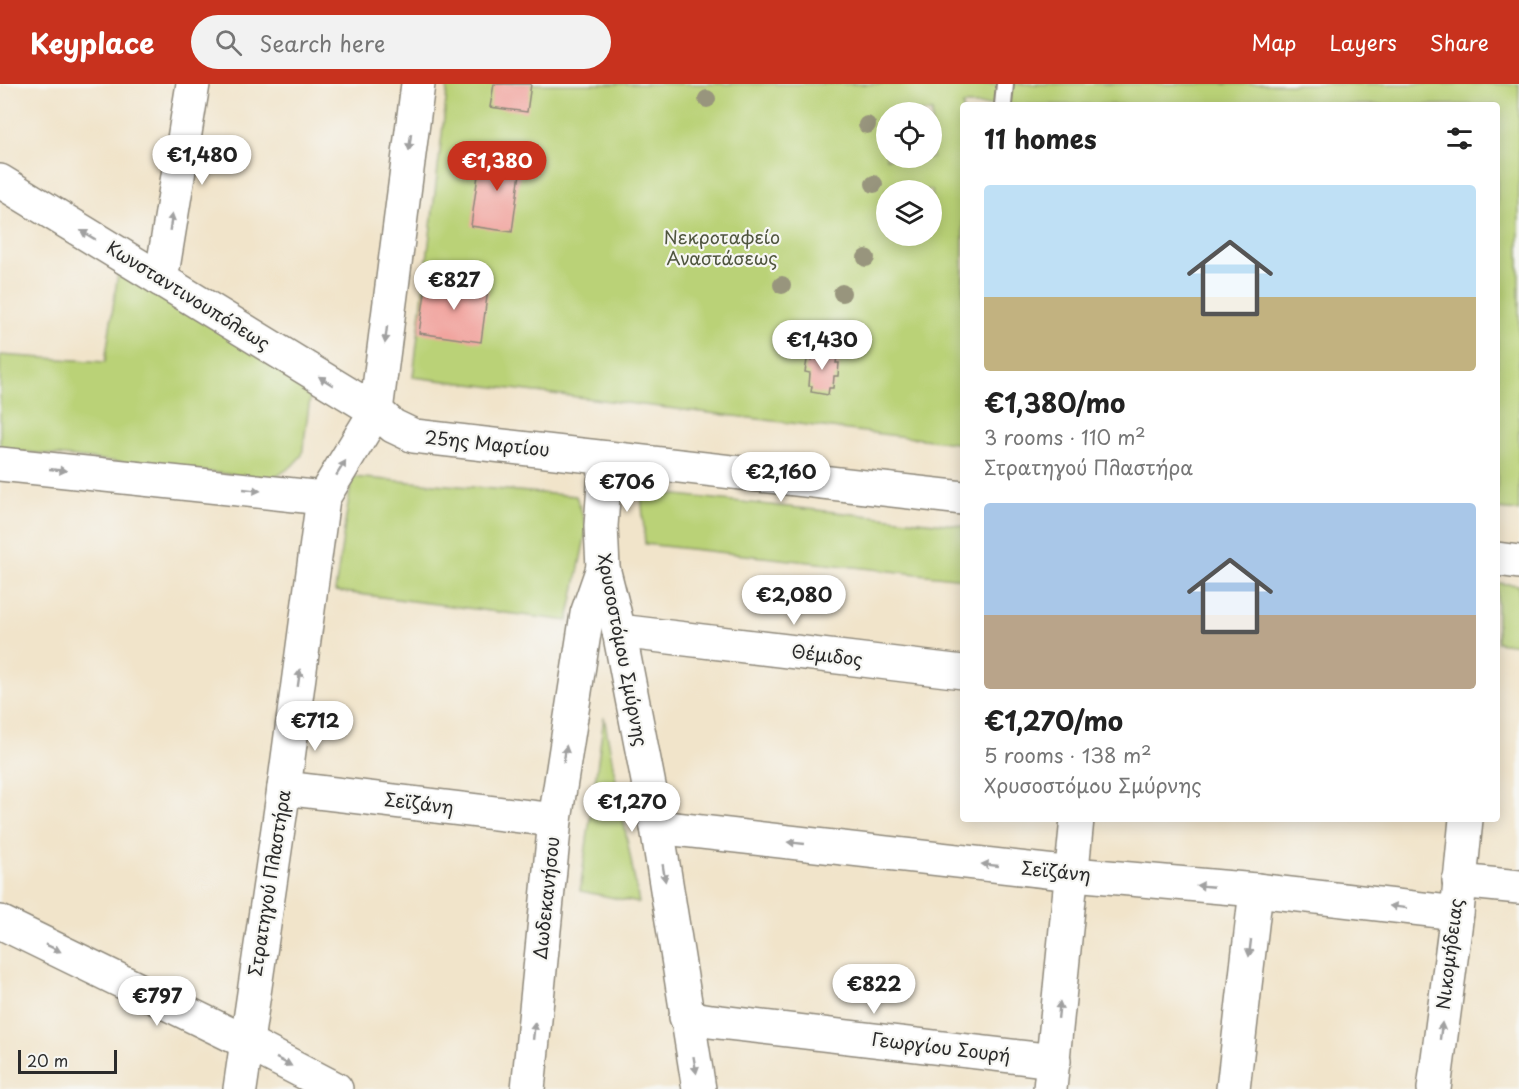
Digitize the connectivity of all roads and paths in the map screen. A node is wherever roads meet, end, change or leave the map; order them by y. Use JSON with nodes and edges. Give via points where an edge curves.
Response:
{"nodes":[{"id":1,"x":193,"y":84,"type":"edge"},
{"id":2,"x":417,"y":84,"type":"edge"},
{"id":3,"x":1005,"y":84,"type":"edge"},
{"id":4,"x":1003,"y":102,"type":"edge"},
{"id":5,"x":0,"y":181,"type":"edge"},
{"id":6,"x":161,"y":280,"type":"junction"},
{"id":7,"x":376,"y":411,"type":"junction"},
{"id":8,"x":606,"y":458,"type":"junction"},
{"id":9,"x":0,"y":464,"type":"edge"},
{"id":10,"x":323,"y":498,"type":"junction"},
{"id":11,"x":960,"y":498,"type":"edge"},
{"id":12,"x":1500,"y":559,"type":"edge"},
{"id":13,"x":1519,"y":562,"type":"edge"},
{"id":14,"x":603,"y":568,"type":"junction"},
{"id":15,"x":619,"y":631,"type":"junction"},
{"id":16,"x":960,"y":672,"type":"edge"},
{"id":17,"x":284,"y":788,"type":"junction"},
{"id":18,"x":555,"y":820,"type":"junction"},
{"id":19,"x":1077,"y":822,"type":"edge"},
{"id":20,"x":1466,"y":822,"type":"edge"},
{"id":21,"x":657,"y":827,"type":"junction"},
{"id":22,"x":1073,"y":874,"type":"junction"},
{"id":23,"x":1459,"y":881,"type":"junction"},
{"id":24,"x":1519,"y":887,"type":"edge"},
{"id":25,"x":1256,"y":890,"type":"junction"},
{"id":26,"x":1456,"y":913,"type":"junction"},
{"id":27,"x":0,"y":922,"type":"edge"},
{"id":28,"x":686,"y":1017,"type":"junction"},
{"id":29,"x":246,"y":1042,"type":"junction"},
{"id":30,"x":1052,"y":1075,"type":"edge"},
{"id":31,"x":240,"y":1089,"type":"edge"},
{"id":32,"x":336,"y":1089,"type":"edge"},
{"id":33,"x":528,"y":1089,"type":"edge"},
{"id":34,"x":699,"y":1089,"type":"edge"},
{"id":35,"x":1233,"y":1089,"type":"edge"},
{"id":36,"x":1434,"y":1089,"type":"edge"}],
"edges":[{"from":6,"to":1,"type":"street","one_way":true},
{"from":2,"to":7,"type":"street","name":"Στρατηγού Πλαστήρα","one_way":true},
{"from":3,"to":4,"type":"lane"},
{"from":6,"to":5,"type":"street","name":"Κωνσταντινουπόλεως","one_way":true},
{"from":7,"to":6,"type":"street","name":"Κωνσταντινουπόλεως","one_way":true},
{"from":7,"to":8,"type":"street","name":"25ης Μαρτίου","via":[[393,426],[414,436]]},
{"from":10,"to":7,"type":"street","name":"Στρατηγού Πλαστήρα","one_way":true},
{"from":8,"to":11,"type":"street","name":"25ης Μαρτίου"},
{"from":8,"to":14,"type":"street","name":"Χρυσοστόμου Σμύρνης","via":[[601,526]]},
{"from":9,"to":10,"type":"street","one_way":true},
{"from":17,"to":10,"type":"street","name":"Στρατηγού Πλαστήρα","one_way":true},
{"from":12,"to":13,"type":"street"},
{"from":14,"to":15,"type":"street","name":"Χρυσοστόμου Σμύρνης"},
{"from":18,"to":14,"type":"street","name":"Δωδεκανήσου","one_way":true,"via":[[587,614]]},
{"from":15,"to":16,"type":"street","name":"Θέμιδος"},
{"from":15,"to":21,"type":"street","name":"Χρυσοστόμου Σμύρνης"},
{"from":17,"to":18,"type":"street","name":"Σεϊζάνη"},
{"from":17,"to":29,"type":"street","name":"Στρατηγού Πλαστήρα"},
{"from":33,"to":18,"type":"street","name":"Δωδεκανήσου","one_way":true},
{"from":19,"to":22,"type":"street"},
{"from":20,"to":23,"type":"street","name":"Νικομήδειας"},
{"from":22,"to":21,"type":"street","name":"Σεϊζάνη","one_way":true},
{"from":21,"to":28,"type":"street","name":"Χρυσοστόμου Σμύρνης","one_way":true},
{"from":25,"to":22,"type":"street","name":"Σεϊζάνη","one_way":true},
{"from":30,"to":22,"type":"street","one_way":true},
{"from":23,"to":24,"type":"street"},
{"from":23,"to":26,"type":"street","name":"Νικομήδειας"},
{"from":26,"to":25,"type":"street","name":"Σεϊζάνη","one_way":true},
{"from":25,"to":35,"type":"street","one_way":true},
{"from":36,"to":26,"type":"street","name":"Νικομήδειας","one_way":true},
{"from":27,"to":29,"type":"street","one_way":true},
{"from":28,"to":30,"type":"street","name":"Γεωργίου Σουρή"},
{"from":28,"to":34,"type":"street","name":"Χρυσοστόμου Σμύρνης","one_way":true},
{"from":29,"to":31,"type":"street","name":"Στρατηγού Πλαστήρα"},
{"from":29,"to":32,"type":"street","one_way":true}]}
